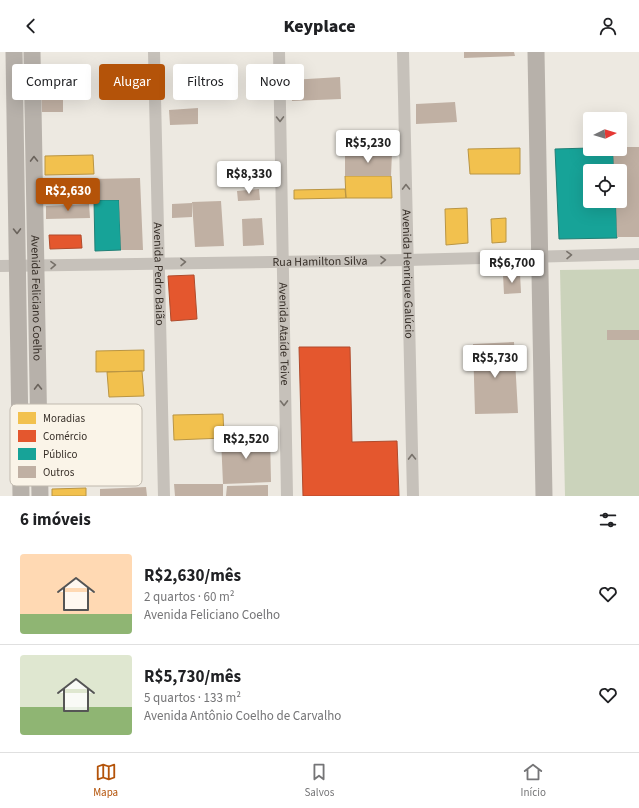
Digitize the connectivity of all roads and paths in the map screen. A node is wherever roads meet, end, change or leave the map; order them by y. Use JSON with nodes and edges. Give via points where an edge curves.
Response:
{"nodes":[{"id":1,"x":14,"y":52,"type":"edge"},
{"id":2,"x":32,"y":52,"type":"edge"},
{"id":3,"x":154,"y":52,"type":"edge"},
{"id":4,"x":279,"y":52,"type":"edge"},
{"id":5,"x":403,"y":52,"type":"edge"},
{"id":6,"x":536,"y":52,"type":"edge"},
{"id":7,"x":14,"y":64,"type":"edge"},
{"id":8,"x":32,"y":64,"type":"edge"},
{"id":9,"x":14,"y":100,"type":"edge"},
{"id":10,"x":32,"y":100,"type":"edge"},
{"id":11,"x":639,"y":254,"type":"edge"},
{"id":12,"x":540,"y":256,"type":"junction"},
{"id":13,"x":408,"y":260,"type":"junction"},
{"id":14,"x":281,"y":261,"type":"junction"},
{"id":15,"x":158,"y":263,"type":"junction"},
{"id":16,"x":36,"y":265,"type":"junction"},
{"id":17,"x":0,"y":266,"type":"edge"},
{"id":18,"x":18,"y":266,"type":"junction"},
{"id":19,"x":20,"y":404,"type":"edge"},
{"id":20,"x":39,"y":404,"type":"edge"},
{"id":21,"x":21,"y":486,"type":"edge"},
{"id":22,"x":21,"y":496,"type":"edge"},
{"id":23,"x":164,"y":496,"type":"edge"},
{"id":24,"x":286,"y":496,"type":"edge"},
{"id":25,"x":413,"y":496,"type":"edge"},
{"id":26,"x":544,"y":496,"type":"edge"}],
"edges":[{"from":1,"to":7,"type":"street","name":"Avenida Feliciano Coelho"},
{"from":2,"to":8,"type":"street","name":"Avenida Feliciano Coelho"},
{"from":3,"to":15,"type":"street","name":"Avenida Pedro Baião"},
{"from":4,"to":14,"type":"street","name":"Avenida Ataíde Teive","one_way":true},
{"from":13,"to":5,"type":"street","name":"Avenida Henrique Galúcio","one_way":true},
{"from":6,"to":12,"type":"street"},
{"from":9,"to":18,"type":"street","name":"Avenida Feliciano Coelho","one_way":true},
{"from":16,"to":10,"type":"street","name":"Avenida Feliciano Coelho","one_way":true},
{"from":12,"to":11,"type":"street","name":"Rua Hamilton Silva","one_way":true},
{"from":12,"to":13,"type":"street","name":"Rua Hamilton Silva"},
{"from":12,"to":26,"type":"street"},
{"from":14,"to":13,"type":"street","name":"Rua Hamilton Silva","one_way":true},
{"from":25,"to":13,"type":"street","name":"Avenida Henrique Galúcio","one_way":true},
{"from":15,"to":14,"type":"street","name":"Rua Hamilton Silva","one_way":true},
{"from":14,"to":24,"type":"street","name":"Avenida Ataíde Teive","one_way":true},
{"from":16,"to":15,"type":"street","name":"Rua Hamilton Silva","one_way":true},
{"from":15,"to":23,"type":"street","name":"Avenida Pedro Baião"},
{"from":16,"to":18,"type":"street","name":"Rua Hamilton Silva"},
{"from":20,"to":16,"type":"street","name":"Avenida Feliciano Coelho","one_way":true},
{"from":17,"to":18,"type":"street","name":"Rua Hamilton Silva"},
{"from":18,"to":19,"type":"street","name":"Avenida Feliciano Coelho"},
{"from":21,"to":22,"type":"street","name":"Avenida Feliciano Coelho"}]}
